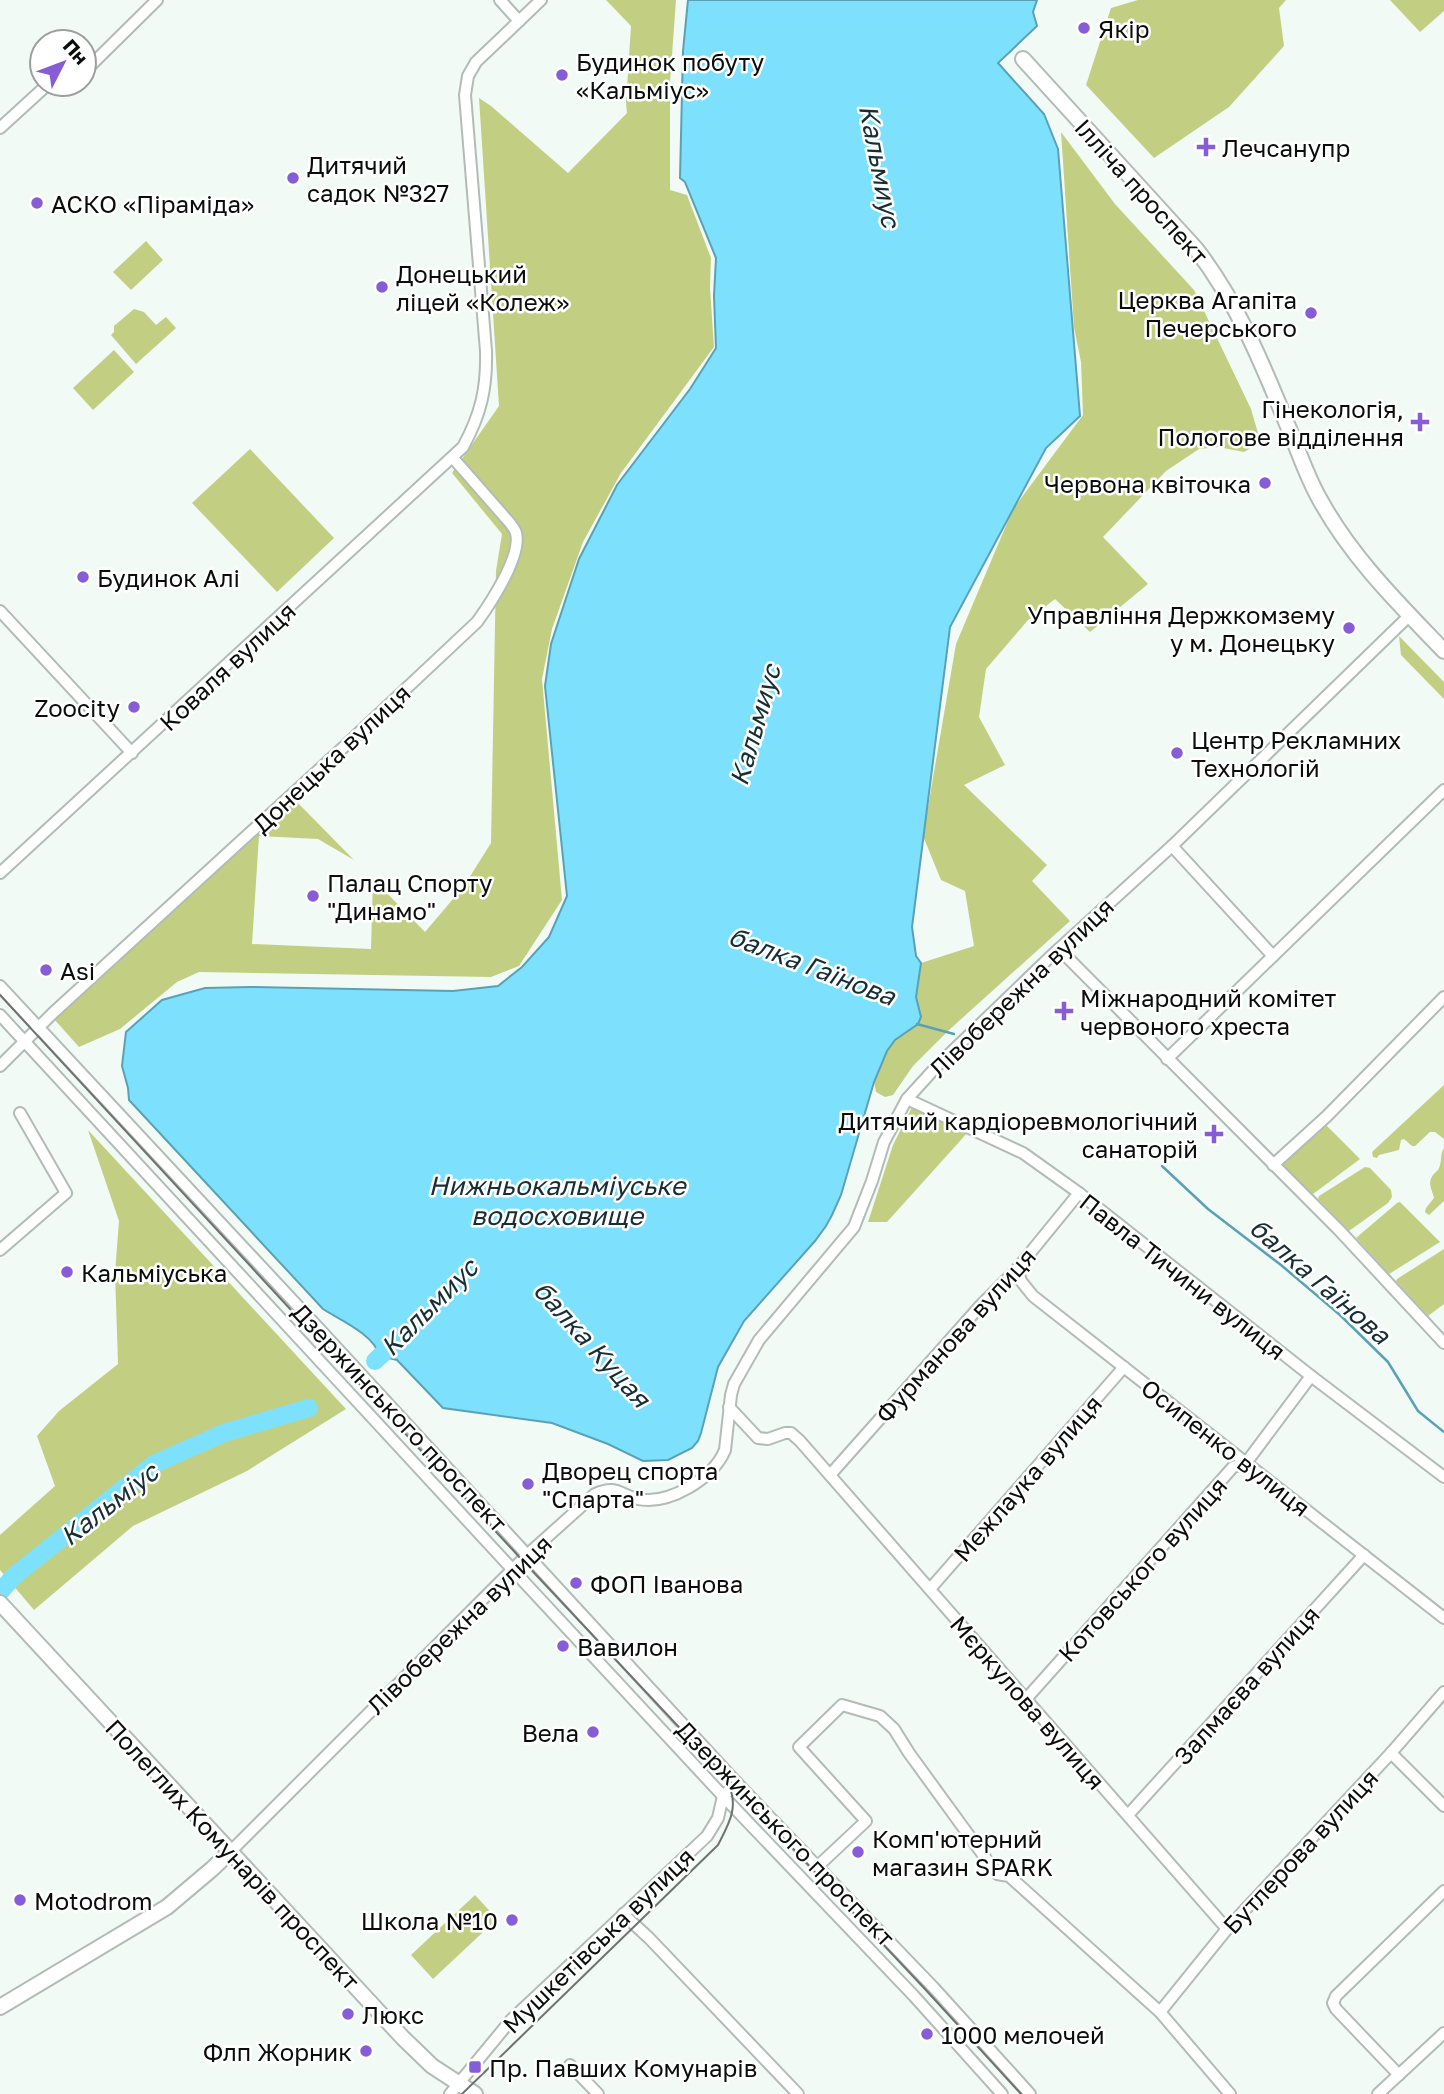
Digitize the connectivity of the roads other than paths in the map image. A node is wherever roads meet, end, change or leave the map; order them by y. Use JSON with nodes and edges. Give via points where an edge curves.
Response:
{"nodes":[{"id":1,"x":157,"y":0,"type":"edge"},
{"id":2,"x":500,"y":0,"type":"edge"},
{"id":3,"x":541,"y":0,"type":"edge"},
{"id":4,"x":519,"y":21,"type":"junction"},
{"id":5,"x":98,"y":58,"type":"edge"},
{"id":6,"x":1023,"y":59,"type":"dead end"},
{"id":7,"x":33,"y":98,"type":"edge"},
{"id":8,"x":0,"y":128,"type":"edge"},
{"id":9,"x":453,"y":458,"type":"junction"},
{"id":10,"x":0,"y":611,"type":"edge"},
{"id":11,"x":1410,"y":615,"type":"junction"},
{"id":12,"x":1444,"y":651,"type":"edge"},
{"id":13,"x":132,"y":753,"type":"junction"},
{"id":14,"x":1444,"y":790,"type":"edge"},
{"id":15,"x":1171,"y":846,"type":"junction"},
{"id":16,"x":0,"y":873,"type":"edge"},
{"id":17,"x":1059,"y":949,"type":"junction"},
{"id":18,"x":1273,"y":956,"type":"junction"},
{"id":19,"x":0,"y":986,"type":"edge"},
{"id":20,"x":1444,"y":997,"type":"edge"},
{"id":21,"x":0,"y":1015,"type":"edge"},
{"id":22,"x":38,"y":1027,"type":"junction"},
{"id":23,"x":24,"y":1040,"type":"junction"},
{"id":24,"x":1167,"y":1059,"type":"junction"},
{"id":25,"x":0,"y":1066,"type":"edge"},
{"id":26,"x":907,"y":1099,"type":"junction"},
{"id":27,"x":20,"y":1113,"type":"dead end"},
{"id":28,"x":1273,"y":1165,"type":"junction"},
{"id":29,"x":1079,"y":1194,"type":"junction"},
{"id":30,"x":0,"y":1250,"type":"edge"},
{"id":31,"x":1017,"y":1269,"type":"junction"},
{"id":32,"x":1444,"y":1343,"type":"edge"},
{"id":33,"x":1124,"y":1367,"type":"junction"},
{"id":34,"x":1311,"y":1376,"type":"junction"},
{"id":35,"x":729,"y":1407,"type":"junction"},
{"id":36,"x":1246,"y":1463,"type":"junction"},
{"id":37,"x":830,"y":1475,"type":"junction"},
{"id":38,"x":1444,"y":1478,"type":"edge"},
{"id":39,"x":527,"y":1555,"type":"junction"},
{"id":40,"x":1364,"y":1555,"type":"junction"},
{"id":41,"x":513,"y":1570,"type":"junction"},
{"id":42,"x":930,"y":1589,"type":"junction"},
{"id":43,"x":0,"y":1603,"type":"edge"},
{"id":44,"x":1444,"y":1618,"type":"edge"},
{"id":45,"x":1444,"y":1692,"type":"edge"},
{"id":46,"x":1026,"y":1699,"type":"junction"},
{"id":47,"x":1391,"y":1753,"type":"junction"},
{"id":48,"x":737,"y":1783,"type":"junction"},
{"id":49,"x":723,"y":1796,"type":"junction"},
{"id":50,"x":1444,"y":1806,"type":"edge"},
{"id":51,"x":1128,"y":1815,"type":"junction"},
{"id":52,"x":231,"y":1851,"type":"junction"},
{"id":53,"x":818,"y":1866,"type":"junction"},
{"id":54,"x":1444,"y":1891,"type":"edge"},
{"id":55,"x":623,"y":1914,"type":"junction"},
{"id":56,"x":1227,"y":1929,"type":"junction"},
{"id":57,"x":0,"y":2007,"type":"edge"},
{"id":58,"x":1160,"y":2012,"type":"junction"},
{"id":59,"x":1444,"y":2033,"type":"edge"},
{"id":60,"x":570,"y":2065,"type":"dead end"},
{"id":61,"x":1399,"y":2075,"type":"junction"},
{"id":62,"x":465,"y":2091,"type":"edge"},
{"id":63,"x":598,"y":2094,"type":"edge"},
{"id":64,"x":798,"y":2094,"type":"edge"},
{"id":65,"x":1002,"y":2094,"type":"edge"},
{"id":66,"x":1030,"y":2094,"type":"edge"},
{"id":67,"x":1230,"y":2094,"type":"edge"},
{"id":68,"x":1378,"y":2094,"type":"edge"}],
"edges":[{"from":1,"to":5,"type":"street"},
{"from":2,"to":4,"type":"street"},
{"from":3,"to":4,"type":"street","name":"Коваля вулиця"},
{"from":4,"to":9,"type":"street","name":"Коваля вулиця","via":[[476,62],[465,95],[487,379],[471,432]]},
{"from":6,"to":11,"type":"main road","name":"Ілліча проспект","via":[[1214,273],[1255,349],[1332,522]]},
{"from":7,"to":8,"type":"street"},
{"from":9,"to":13,"type":"street","name":"Коваля вулиця"},
{"from":9,"to":22,"type":"street","name":"Донецька вулиця","via":[[516,533],[509,567],[488,607],[346,746]]},
{"from":10,"to":13,"type":"street"},
{"from":11,"to":12,"type":"main road","name":"Ілліча проспект"},
{"from":11,"to":15,"type":"street","name":"Лівобережна вулиця"},
{"from":13,"to":16,"type":"street","name":"Коваля вулиця"},
{"from":14,"to":18,"type":"street"},
{"from":15,"to":17,"type":"street","name":"Лівобережна вулиця"},
{"from":15,"to":18,"type":"street"},
{"from":17,"to":24,"type":"street"},
{"from":17,"to":26,"type":"street","name":"Лівобережна вулиця"},
{"from":18,"to":24,"type":"street"},
{"from":19,"to":22,"type":"street","name":"Дзержинського проспект"},
{"from":20,"to":28,"type":"street"},
{"from":21,"to":23,"type":"street","name":"Дзержинського проспект"},
{"from":22,"to":23,"type":"street"},
{"from":22,"to":39,"type":"street","name":"Дзержинського проспект"},
{"from":23,"to":25,"type":"street"},
{"from":23,"to":41,"type":"street","name":"Дзержинського проспект"},
{"from":24,"to":28,"type":"street"},
{"from":26,"to":29,"type":"street","name":"Павла Тичини вулиця","via":[[1023,1153]]},
{"from":26,"to":35,"type":"street","name":"Лівобережна вулиця","via":[[884,1142],[854,1227],[759,1340],[734,1384]]},
{"from":27,"to":30,"type":"street","via":[[65,1194]]},
{"from":28,"to":32,"type":"street"},
{"from":29,"to":31,"type":"street","name":"Фурманова вулиця"},
{"from":29,"to":34,"type":"street","name":"Павла Тичини вулиця"},
{"from":31,"to":33,"type":"street","name":"Осипенко вулиця","via":[[1033,1296]]},
{"from":31,"to":37,"type":"street","name":"Фурманова вулиця"},
{"from":33,"to":36,"type":"street","name":"Осипенко вулиця"},
{"from":33,"to":42,"type":"street","name":"Межлаука вулиця"},
{"from":34,"to":36,"type":"street","name":"Котовського вулиця"},
{"from":34,"to":38,"type":"street","name":"Павла Тичини вулиця"},
{"from":35,"to":37,"type":"street","name":"Мєркулова вулиця","via":[[758,1438],[791,1433]]},
{"from":35,"to":39,"type":"street","name":"Лівобережна вулиця","via":[[722,1458],[695,1483],[653,1499],[636,1499],[622,1492],[595,1494]]},
{"from":36,"to":40,"type":"street","name":"Осипенко вулиця"},
{"from":36,"to":46,"type":"street","name":"Котовського вулиця","via":[[1233,1466]]},
{"from":37,"to":42,"type":"street","name":"Мєркулова вулиця"},
{"from":39,"to":41,"type":"street","name":"Лівобережна вулиця"},
{"from":39,"to":48,"type":"street","name":"Дзержинського проспект"},
{"from":40,"to":44,"type":"street","name":"Осипенко вулиця"},
{"from":40,"to":51,"type":"street","name":"Залмаєва вулиця"},
{"from":41,"to":49,"type":"street","name":"Дзержинського проспект"},
{"from":41,"to":52,"type":"street","name":"Лівобережна вулиця"},
{"from":42,"to":46,"type":"street","name":"Мєркулова вулиця"},
{"from":43,"to":52,"type":"main road","name":"Полеглих Комунарів проспект"},
{"from":45,"to":47,"type":"street","name":"Бутлерова вулиця"},
{"from":46,"to":51,"type":"street","name":"Мєркулова вулиця"},
{"from":47,"to":50,"type":"street"},
{"from":47,"to":56,"type":"street","name":"Бутлерова вулиця"},
{"from":48,"to":49,"type":"street","name":"Мушкетівська вулиця"},
{"from":48,"to":53,"type":"street","name":"Дзержинського проспект"},
{"from":49,"to":55,"type":"street","name":"Мушкетівська вулиця","via":[[718,1818],[707,1836]]},
{"from":49,"to":65,"type":"street","name":"Дзержинського проспект"},
{"from":51,"to":56,"type":"street","name":"Мєркулова вулиця"},
{"from":52,"to":57,"type":"main road","name":"Лівобережна вулиця","via":[[167,1907]]},
{"from":52,"to":62,"type":"main road","name":"Полеглих Комунарів проспект","via":[[403,2038]]},
{"from":53,"to":58,"type":"street","via":[[866,1821],[799,1747],[842,1705],[880,1716],[894,1729],[997,1874],[1009,1876]]},
{"from":53,"to":66,"type":"street","name":"Дзержинського проспект"},
{"from":54,"to":61,"type":"street","via":[[1333,2003]]},
{"from":55,"to":62,"type":"street","name":"Мушкетівська вулиця","via":[[511,2020]]},
{"from":55,"to":64,"type":"street"},
{"from":56,"to":58,"type":"street","name":"Бутлерова вулиця"},
{"from":58,"to":67,"type":"street"},
{"from":59,"to":61,"type":"street"},
{"from":60,"to":63,"type":"street"},
{"from":61,"to":68,"type":"street"}]}
